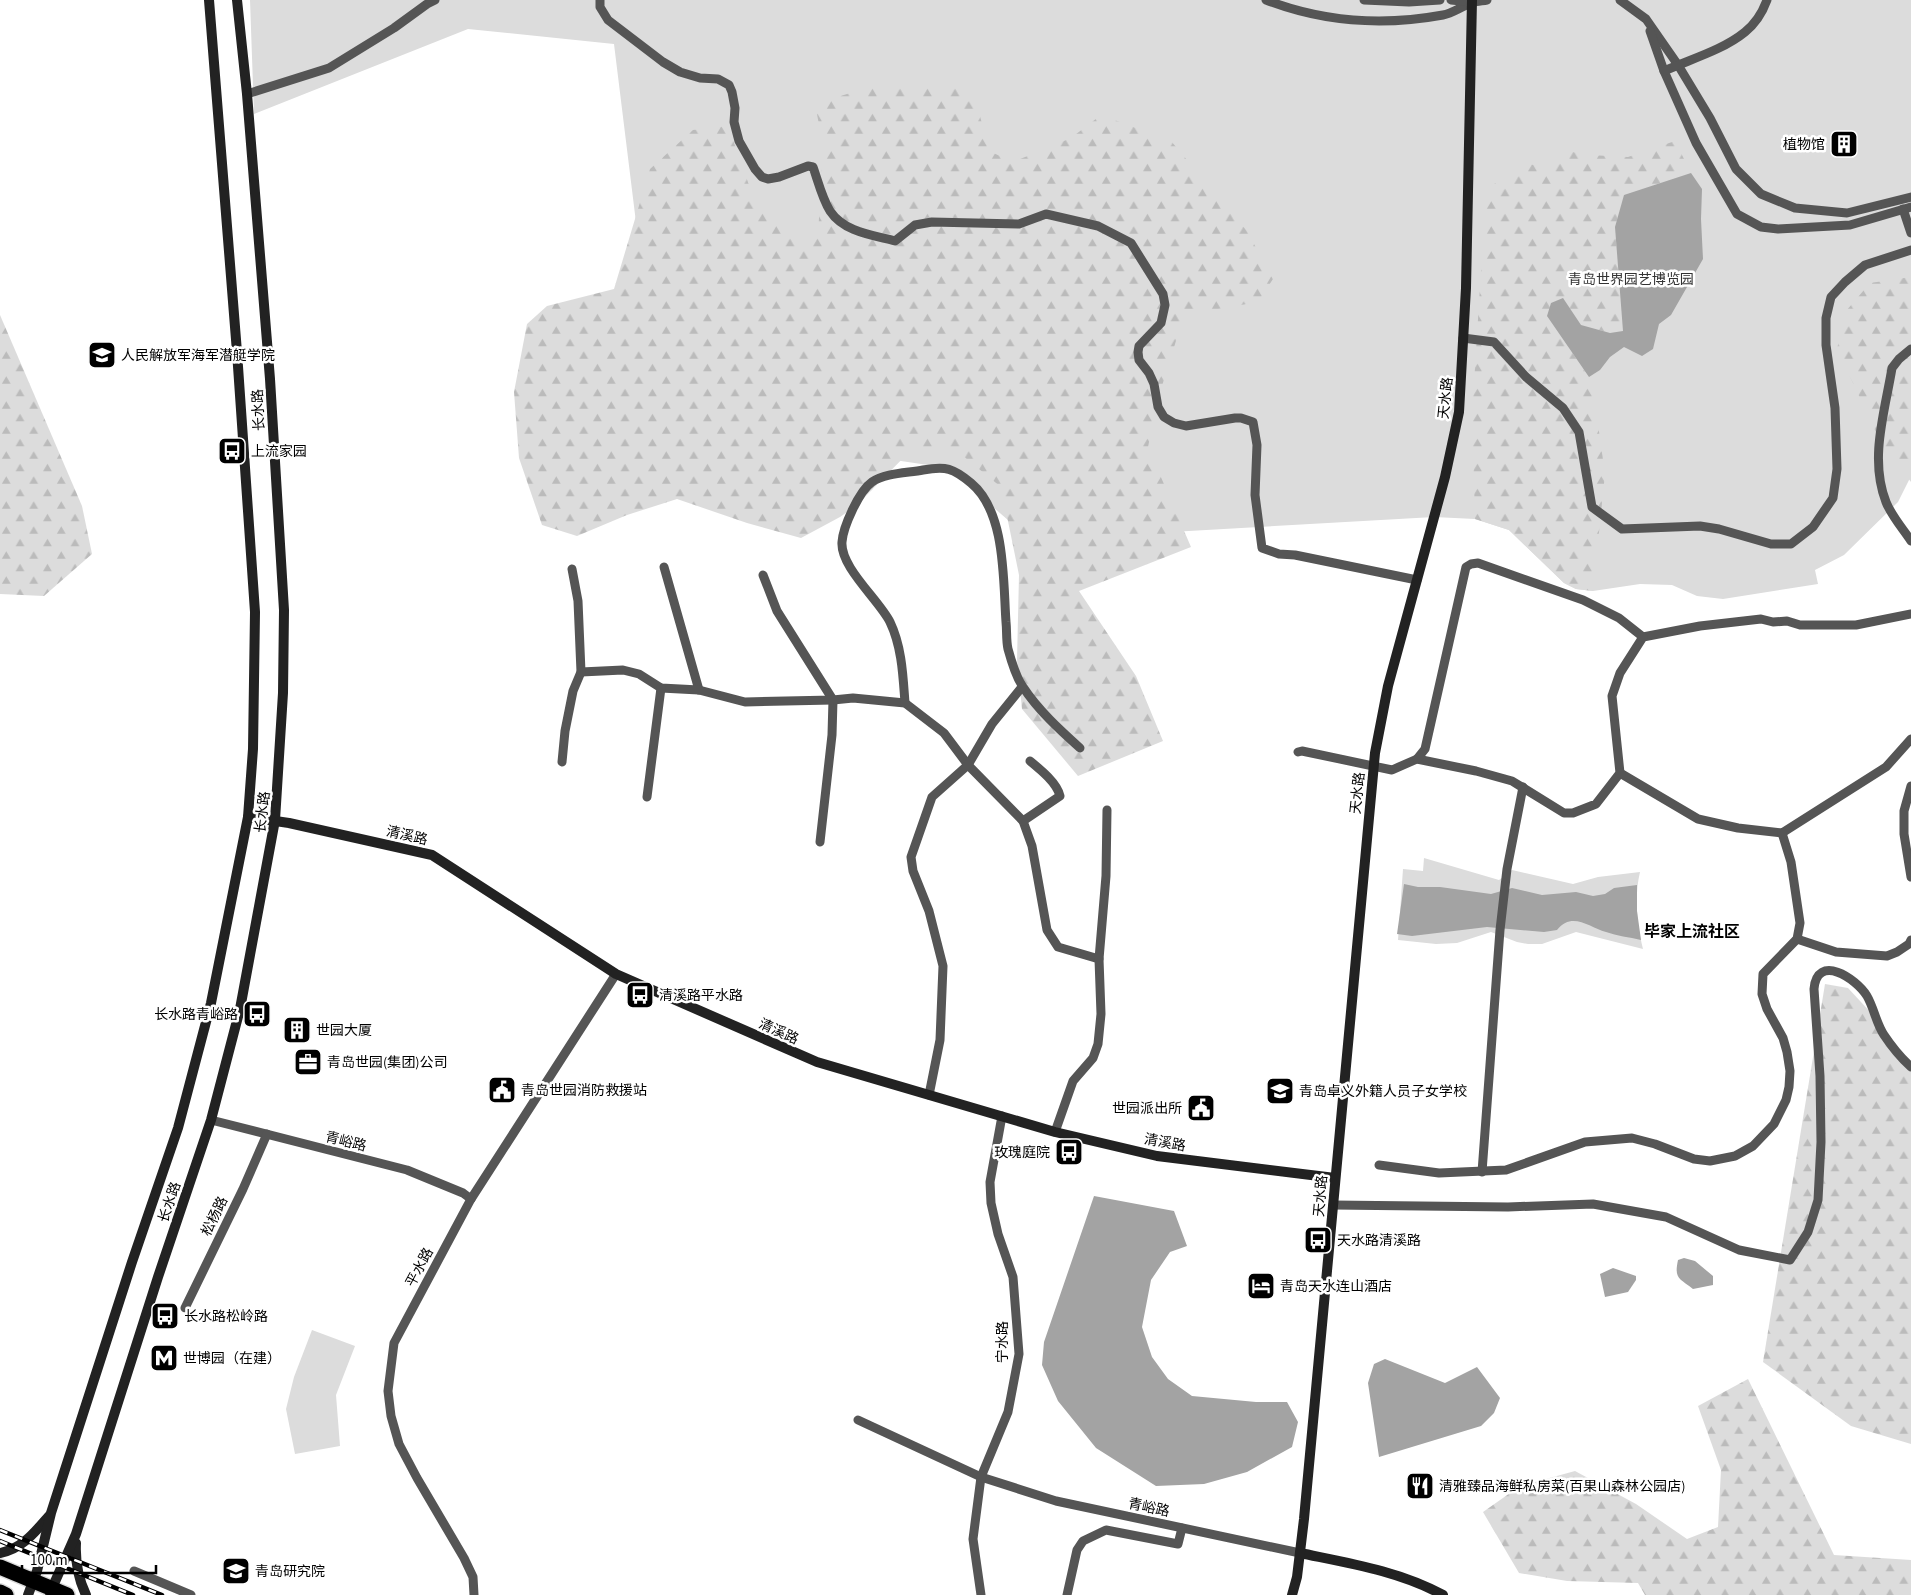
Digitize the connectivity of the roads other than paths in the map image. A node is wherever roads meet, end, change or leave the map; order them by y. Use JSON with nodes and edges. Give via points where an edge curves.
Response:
{"nodes":[{"id":1,"x":209,"y":0,"type":"edge"},
{"id":2,"x":237,"y":0,"type":"edge"},
{"id":3,"x":435,"y":0,"type":"edge"},
{"id":4,"x":600,"y":0,"type":"edge"},
{"id":5,"x":1266,"y":0,"type":"edge"},
{"id":6,"x":1364,"y":0,"type":"edge"},
{"id":7,"x":1440,"y":0,"type":"edge"},
{"id":8,"x":1451,"y":0,"type":"edge"},
{"id":9,"x":1487,"y":0,"type":"edge"},
{"id":10,"x":1620,"y":0,"type":"edge"},
{"id":11,"x":1767,"y":0,"type":"edge"},
{"id":12,"x":1472,"y":1,"type":"edge"},
{"id":13,"x":1646,"y":18,"type":"junction"},
{"id":14,"x":1678,"y":65,"type":"junction"},
{"id":15,"x":1664,"y":71,"type":"junction"},
{"id":16,"x":246,"y":94,"type":"junction"},
{"id":17,"x":1911,"y":197,"type":"edge"},
{"id":18,"x":1907,"y":208,"type":"edge"},
{"id":19,"x":1911,"y":233,"type":"edge"},
{"id":20,"x":1911,"y":250,"type":"edge"},
{"id":21,"x":1463,"y":338,"type":"junction"},
{"id":22,"x":1911,"y":349,"type":"edge"},
{"id":23,"x":1911,"y":541,"type":"edge"},
{"id":24,"x":664,"y":567,"type":"dead end"},
{"id":25,"x":572,"y":569,"type":"dead end"},
{"id":26,"x":763,"y":575,"type":"dead end"},
{"id":27,"x":1417,"y":580,"type":"junction"},
{"id":28,"x":1911,"y":614,"type":"edge"},
{"id":29,"x":1643,"y":637,"type":"junction"},
{"id":30,"x":581,"y":672,"type":"junction"},
{"id":31,"x":1022,"y":687,"type":"junction"},
{"id":32,"x":661,"y":688,"type":"junction"},
{"id":33,"x":699,"y":690,"type":"junction"},
{"id":34,"x":833,"y":700,"type":"junction"},
{"id":35,"x":905,"y":703,"type":"junction"},
{"id":36,"x":1911,"y":739,"type":"edge"},
{"id":37,"x":1080,"y":748,"type":"dead end"},
{"id":38,"x":1298,"y":752,"type":"dead end"},
{"id":39,"x":1417,"y":759,"type":"junction"},
{"id":40,"x":1030,"y":761,"type":"dead end"},
{"id":41,"x":562,"y":762,"type":"dead end"},
{"id":42,"x":968,"y":765,"type":"junction"},
{"id":43,"x":1374,"y":767,"type":"junction"},
{"id":44,"x":1620,"y":773,"type":"junction"},
{"id":45,"x":1911,"y":786,"type":"edge"},
{"id":46,"x":1523,"y":787,"type":"junction"},
{"id":47,"x":647,"y":797,"type":"dead end"},
{"id":48,"x":1107,"y":810,"type":"dead end"},
{"id":49,"x":248,"y":816,"type":"junction"},
{"id":50,"x":275,"y":820,"type":"junction"},
{"id":51,"x":1023,"y":821,"type":"junction"},
{"id":52,"x":1782,"y":833,"type":"junction"},
{"id":53,"x":820,"y":842,"type":"dead end"},
{"id":54,"x":1911,"y":877,"type":"edge"},
{"id":55,"x":1798,"y":939,"type":"junction"},
{"id":56,"x":1911,"y":940,"type":"edge"},
{"id":57,"x":1100,"y":959,"type":"junction"},
{"id":58,"x":616,"y":974,"type":"junction"},
{"id":59,"x":1911,"y":1067,"type":"edge"},
{"id":60,"x":929,"y":1095,"type":"junction"},
{"id":61,"x":1002,"y":1116,"type":"junction"},
{"id":62,"x":211,"y":1120,"type":"junction"},
{"id":63,"x":1055,"y":1132,"type":"junction"},
{"id":64,"x":267,"y":1134,"type":"junction"},
{"id":65,"x":1379,"y":1165,"type":"dead end"},
{"id":66,"x":1482,"y":1172,"type":"junction"},
{"id":67,"x":1335,"y":1178,"type":"junction"},
{"id":68,"x":471,"y":1199,"type":"junction"},
{"id":69,"x":1333,"y":1205,"type":"junction"},
{"id":70,"x":185,"y":1308,"type":"dead end"},
{"id":71,"x":858,"y":1420,"type":"dead end"},
{"id":72,"x":981,"y":1477,"type":"junction"},
{"id":73,"x":51,"y":1513,"type":"junction"},
{"id":74,"x":1182,"y":1528,"type":"junction"},
{"id":75,"x":76,"y":1534,"type":"junction"},
{"id":76,"x":1300,"y":1553,"type":"junction"},
{"id":77,"x":0,"y":1554,"type":"edge"},
{"id":78,"x":0,"y":1568,"type":"edge"},
{"id":79,"x":134,"y":1571,"type":"dead end"},
{"id":80,"x":30,"y":1588,"type":"edge"},
{"id":81,"x":0,"y":1592,"type":"edge"},
{"id":82,"x":50,"y":1592,"type":"edge"},
{"id":83,"x":6,"y":1595,"type":"edge"},
{"id":84,"x":67,"y":1595,"type":"edge"},
{"id":85,"x":86,"y":1595,"type":"edge"},
{"id":86,"x":191,"y":1595,"type":"edge"},
{"id":87,"x":474,"y":1595,"type":"edge"},
{"id":88,"x":981,"y":1595,"type":"edge"},
{"id":89,"x":1067,"y":1595,"type":"edge"},
{"id":90,"x":1292,"y":1595,"type":"edge"},
{"id":91,"x":1443,"y":1595,"type":"edge"}],
"edges":[{"from":1,"to":49,"type":"main road","name":"长水路","via":[[255,612],[253,749]]},
{"from":2,"to":16,"type":"main road","name":"长水路"},
{"from":3,"to":16,"type":"street","via":[[328,68]]},
{"from":4,"to":27,"type":"street","via":[[600,7],[608,20],[663,62],[680,72],[718,79],[728,85],[732,92],[739,141],[755,169],[768,179],[813,167],[829,209],[846,226],[896,241],[916,225],[932,222],[1019,224],[1046,214],[1098,226],[1131,243],[1163,294],[1165,305],[1161,323],[1139,346],[1138,352],[1139,360],[1154,384],[1158,407],[1164,417],[1186,426],[1235,418],[1252,422],[1256,445],[1255,494],[1262,548]]},
{"from":5,"to":12,"type":"street","via":[[1346,20],[1396,21],[1446,14]]},
{"from":6,"to":7,"type":"street"},
{"from":8,"to":12,"type":"street"},
{"from":9,"to":12,"type":"street"},
{"from":10,"to":13,"type":"street"},
{"from":11,"to":14,"type":"street","via":[[1746,32],[1724,46]]},
{"from":12,"to":21,"type":"main road","name":"天水路"},
{"from":13,"to":14,"type":"street"},
{"from":13,"to":15,"type":"street"},
{"from":14,"to":15,"type":"street"},
{"from":14,"to":17,"type":"street","via":[[1736,169],[1761,194],[1795,208],[1847,213]]},
{"from":15,"to":18,"type":"street","via":[[1696,143],[1737,214],[1761,227],[1778,229],[1850,225]]},
{"from":16,"to":50,"type":"main road","name":"长水路","via":[[270,380],[284,610],[283,693]]},
{"from":18,"to":19,"type":"street"},
{"from":20,"to":21,"type":"street","via":[[1865,265],[1831,297],[1826,336],[1835,408],[1837,468],[1833,498],[1813,527],[1791,544],[1771,544],[1700,526],[1622,529],[1592,507],[1579,432],[1563,408],[1526,378],[1494,342]]},
{"from":21,"to":27,"type":"main road","name":"天水路","via":[[1459,412],[1446,477]]},
{"from":22,"to":23,"type":"street","via":[[1892,368],[1878,451],[1878,474],[1886,503]]},
{"from":24,"to":33,"type":"street"},
{"from":25,"to":30,"type":"street","via":[[578,601]]},
{"from":26,"to":34,"type":"street","via":[[777,611]]},
{"from":27,"to":43,"type":"main road","name":"天水路","via":[[1388,686]]},
{"from":28,"to":29,"type":"street","via":[[1856,625],[1800,625],[1787,620],[1773,622],[1761,619]]},
{"from":29,"to":39,"type":"street","via":[[1619,618],[1583,600],[1478,563],[1471,564],[1466,567],[1425,749]]},
{"from":29,"to":44,"type":"street","via":[[1620,673],[1612,696]]},
{"from":30,"to":32,"type":"street","via":[[623,670],[639,674]]},
{"from":30,"to":41,"type":"street","via":[[570,707]]},
{"from":31,"to":35,"type":"street","via":[[1008,648],[996,522],[977,487],[961,474],[943,467],[872,482],[861,494],[842,541],[845,558],[889,621],[901,655]]},
{"from":31,"to":37,"type":"street","via":[[1055,726]]},
{"from":31,"to":42,"type":"street","via":[[992,724]]},
{"from":32,"to":33,"type":"street"},
{"from":32,"to":47,"type":"street"},
{"from":33,"to":34,"type":"street","via":[[745,702]]},
{"from":34,"to":35,"type":"street","via":[[854,698]]},
{"from":34,"to":53,"type":"street"},
{"from":35,"to":42,"type":"street","via":[[944,733]]},
{"from":36,"to":52,"type":"street","via":[[1886,767]]},
{"from":38,"to":43,"type":"street"},
{"from":39,"to":43,"type":"street","via":[[1392,770]]},
{"from":39,"to":46,"type":"street","via":[[1476,771]]},
{"from":40,"to":51,"type":"street","via":[[1042,770],[1060,796]]},
{"from":42,"to":51,"type":"street"},
{"from":42,"to":60,"type":"street","via":[[932,797],[911,857],[943,966],[940,1040]]},
{"from":43,"to":67,"type":"main road","name":"天水路"},
{"from":44,"to":46,"type":"street","via":[[1596,804],[1574,813],[1564,813]]},
{"from":44,"to":52,"type":"street","via":[[1698,819]]},
{"from":45,"to":54,"type":"street","via":[[1904,811]]},
{"from":46,"to":66,"type":"street","via":[[1507,869],[1500,930]]},
{"from":48,"to":57,"type":"street"},
{"from":49,"to":50,"type":"main road","name":"清溪路"},
{"from":49,"to":73,"type":"main road","name":"长水路","via":[[211,1003],[178,1128]]},
{"from":50,"to":58,"type":"main road","name":"清溪路","via":[[432,855]]},
{"from":50,"to":62,"type":"main road","name":"长水路","via":[[240,1010]]},
{"from":51,"to":57,"type":"street","via":[[1032,846],[1047,930],[1058,947]]},
{"from":52,"to":55,"type":"street","via":[[1792,870],[1800,923]]},
{"from":55,"to":56,"type":"street","via":[[1836,952],[1886,956],[1897,952]]},
{"from":55,"to":66,"type":"street","via":[[1763,974],[1762,994],[1782,1038],[1790,1071],[1786,1100],[1774,1124],[1753,1146],[1735,1156],[1710,1161],[1694,1159],[1632,1138],[1584,1142],[1506,1170]]},
{"from":57,"to":63,"type":"street","via":[[1098,1044],[1093,1058],[1073,1081]]},
{"from":58,"to":60,"type":"main road","name":"清溪路","via":[[817,1062]]},
{"from":58,"to":68,"type":"street","name":"平水路"},
{"from":59,"to":69,"type":"street","via":[[1896,1053],[1882,1032],[1867,996],[1856,982],[1837,972],[1820,975],[1814,989],[1820,1076],[1818,1200],[1808,1232],[1790,1260],[1739,1250],[1666,1217],[1593,1204],[1508,1207]]},
{"from":60,"to":61,"type":"main road","name":"清溪路"},
{"from":61,"to":63,"type":"main road","name":"清溪路"},
{"from":61,"to":72,"type":"street","name":"宁水路","via":[[990,1182],[991,1203],[1013,1276],[1019,1354],[1008,1412]]},
{"from":62,"to":64,"type":"street","name":"青峪路"},
{"from":62,"to":75,"type":"main road","name":"长水路"},
{"from":63,"to":67,"type":"main road","name":"清溪路","via":[[1157,1156]]},
{"from":64,"to":68,"type":"street","name":"青峪路","via":[[406,1170]]},
{"from":64,"to":70,"type":"street","name":"松杨路"},
{"from":65,"to":66,"type":"street","via":[[1439,1173]]},
{"from":67,"to":69,"type":"main road","name":"天水路"},
{"from":68,"to":87,"type":"street","name":"平水路","via":[[394,1343],[388,1391],[399,1444],[464,1558],[473,1577]]},
{"from":69,"to":76,"type":"main road","name":"天水路"},
{"from":71,"to":72,"type":"street","name":"青峪路"},
{"from":72,"to":74,"type":"street","name":"青峪路","via":[[1056,1501]]},
{"from":72,"to":88,"type":"street","name":"宁水路","via":[[973,1539]]},
{"from":73,"to":77,"type":"main road","via":[[19,1546]]},
{"from":73,"to":80,"type":"main road","name":"长水路"},
{"from":74,"to":76,"type":"street","name":"青峪路"},
{"from":74,"to":89,"type":"street","via":[[1178,1544],[1106,1530],[1083,1542],[1077,1550]]},
{"from":75,"to":82,"type":"main road","name":"长水路"},
{"from":75,"to":85,"type":"main road","via":[[75,1560]]},
{"from":76,"to":90,"type":"main road","name":"天水路"},
{"from":76,"to":91,"type":"main road","name":"青峪路","via":[[1368,1566]]},
{"from":78,"to":80,"type":"highway"},
{"from":79,"to":86,"type":"street"},
{"from":80,"to":82,"type":"highway"},
{"from":81,"to":83,"type":"highway"},
{"from":82,"to":84,"type":"highway"}]}
